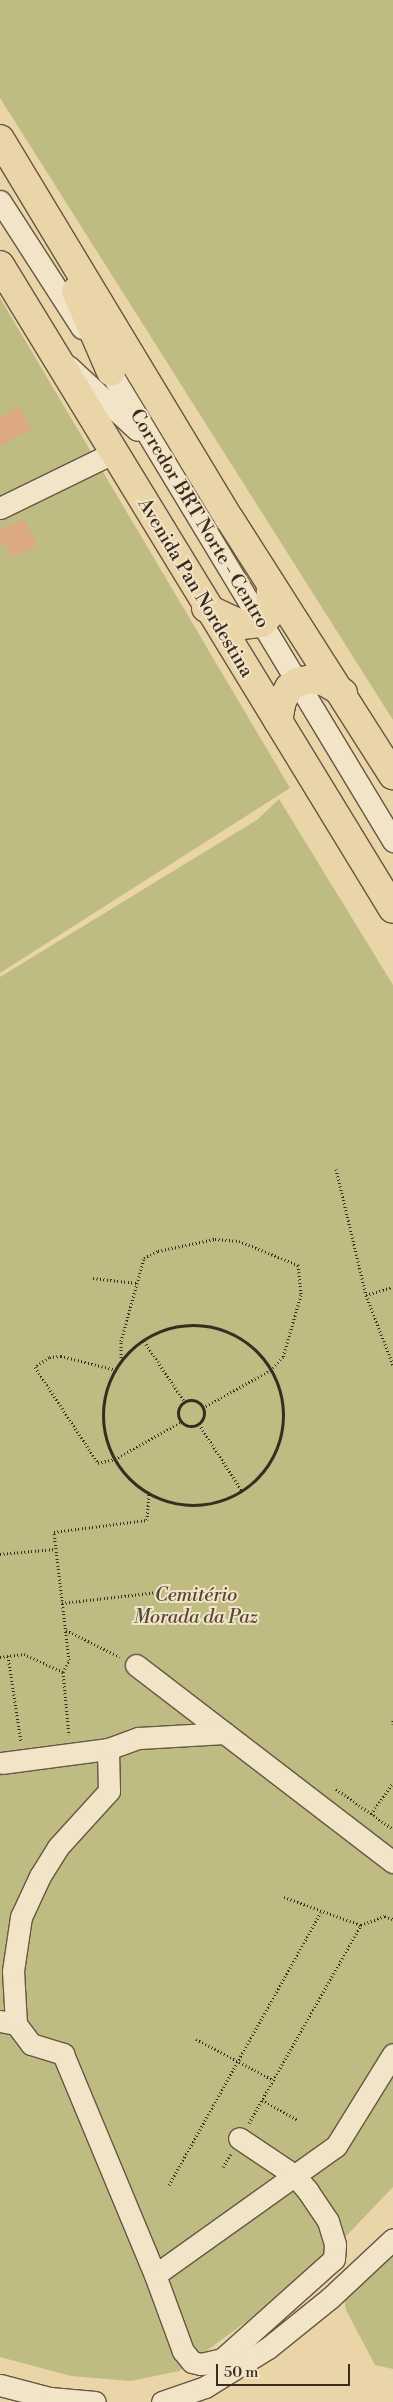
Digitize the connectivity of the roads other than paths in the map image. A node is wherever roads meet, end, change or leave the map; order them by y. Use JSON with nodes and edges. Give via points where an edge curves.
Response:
{"nodes":[{"id":1,"x":0,"y":139,"type":"edge"},
{"id":2,"x":0,"y":201,"type":"edge"},
{"id":3,"x":44,"y":211,"type":"junction"},
{"id":4,"x":0,"y":265,"type":"edge"},
{"id":5,"x":55,"y":354,"type":"junction"},
{"id":6,"x":111,"y":372,"type":"junction"},
{"id":7,"x":154,"y":446,"type":"junction"},
{"id":8,"x":113,"y":453,"type":"junction"},
{"id":9,"x":0,"y":508,"type":"edge"},
{"id":10,"x":271,"y":586,"type":"junction"},
{"id":11,"x":206,"y":608,"type":"junction"},
{"id":12,"x":262,"y":623,"type":"junction"},
{"id":13,"x":297,"y":682,"type":"junction"},
{"id":14,"x":343,"y":693,"type":"junction"},
{"id":15,"x":278,"y":721,"type":"junction"},
{"id":16,"x":393,"y":775,"type":"edge"},
{"id":17,"x":393,"y":841,"type":"edge"},
{"id":18,"x":393,"y":909,"type":"edge"},
{"id":19,"x":136,"y":1665,"type":"road end"},
{"id":20,"x":225,"y":1733,"type":"junction"},
{"id":21,"x":108,"y":1749,"type":"junction"},
{"id":22,"x":2,"y":1763,"type":"dead end"},
{"id":23,"x":393,"y":1862,"type":"edge"},
{"id":24,"x":8,"y":2023,"type":"edge"},
{"id":25,"x":393,"y":2054,"type":"edge"},
{"id":26,"x":240,"y":2138,"type":"road end"},
{"id":27,"x":294,"y":2174,"type":"junction"},
{"id":28,"x":393,"y":2239,"type":"edge"},
{"id":29,"x":155,"y":2275,"type":"junction"},
{"id":30,"x":312,"y":2280,"type":"junction"},
{"id":31,"x":330,"y":2298,"type":"junction"},
{"id":32,"x":0,"y":2385,"type":"edge"},
{"id":33,"x":95,"y":2402,"type":"edge"},
{"id":34,"x":158,"y":2402,"type":"edge"}],
"edges":[{"from":1,"to":3,"type":"highway"},
{"from":2,"to":6,"type":"street","name":"Corredor BRT Norte - Centro"},
{"from":3,"to":6,"type":"highway"},
{"from":3,"to":10,"type":"highway"},
{"from":4,"to":5,"type":"highway","name":"Avenida Pan Nordestina"},
{"from":5,"to":7,"type":"street"},
{"from":5,"to":8,"type":"highway","name":"Avenida Pan Nordestina"},
{"from":6,"to":7,"type":"street","name":"Corredor BRT Norte - Centro"},
{"from":7,"to":12,"type":"street","name":"Corredor BRT Norte - Centro"},
{"from":8,"to":9,"type":"street"},
{"from":8,"to":11,"type":"highway","name":"Avenida Pan Nordestina"},
{"from":10,"to":12,"type":"highway","via":[[270,614]]},
{"from":10,"to":14,"type":"highway"},
{"from":11,"to":12,"type":"highway","via":[[242,625]]},
{"from":11,"to":15,"type":"highway","name":"Avenida Pan Nordestina"},
{"from":12,"to":13,"type":"street","name":"Corredor BRT Norte - Centro"},
{"from":13,"to":14,"type":"highway","via":[[311,679],[325,682]]},
{"from":13,"to":15,"type":"highway","via":[[283,699]]},
{"from":13,"to":17,"type":"street","name":"Corredor BRT Norte - Centro"},
{"from":14,"to":16,"type":"highway"},
{"from":15,"to":18,"type":"highway","name":"Avenida Pan Nordestina"},
{"from":19,"to":20,"type":"street"},
{"from":20,"to":21,"type":"street","via":[[139,1738]]},
{"from":20,"to":23,"type":"street"},
{"from":21,"to":22,"type":"street"},
{"from":21,"to":24,"type":"street","via":[[109,1791],[58,1847],[21,1918]]},
{"from":24,"to":29,"type":"street","via":[[31,2044],[62,2054]]},
{"from":25,"to":27,"type":"street","via":[[336,2146]]},
{"from":26,"to":27,"type":"street"},
{"from":27,"to":29,"type":"street"},
{"from":27,"to":30,"type":"street","via":[[322,2209],[335,2244],[334,2259]]},
{"from":28,"to":31,"type":"street"},
{"from":29,"to":30,"type":"street","via":[[183,2351],[192,2362],[201,2364],[222,2359]]},
{"from":30,"to":31,"type":"street"},
{"from":31,"to":34,"type":"street","via":[[230,2373],[205,2387]]},
{"from":32,"to":33,"type":"street","via":[[50,2398]]}]}
